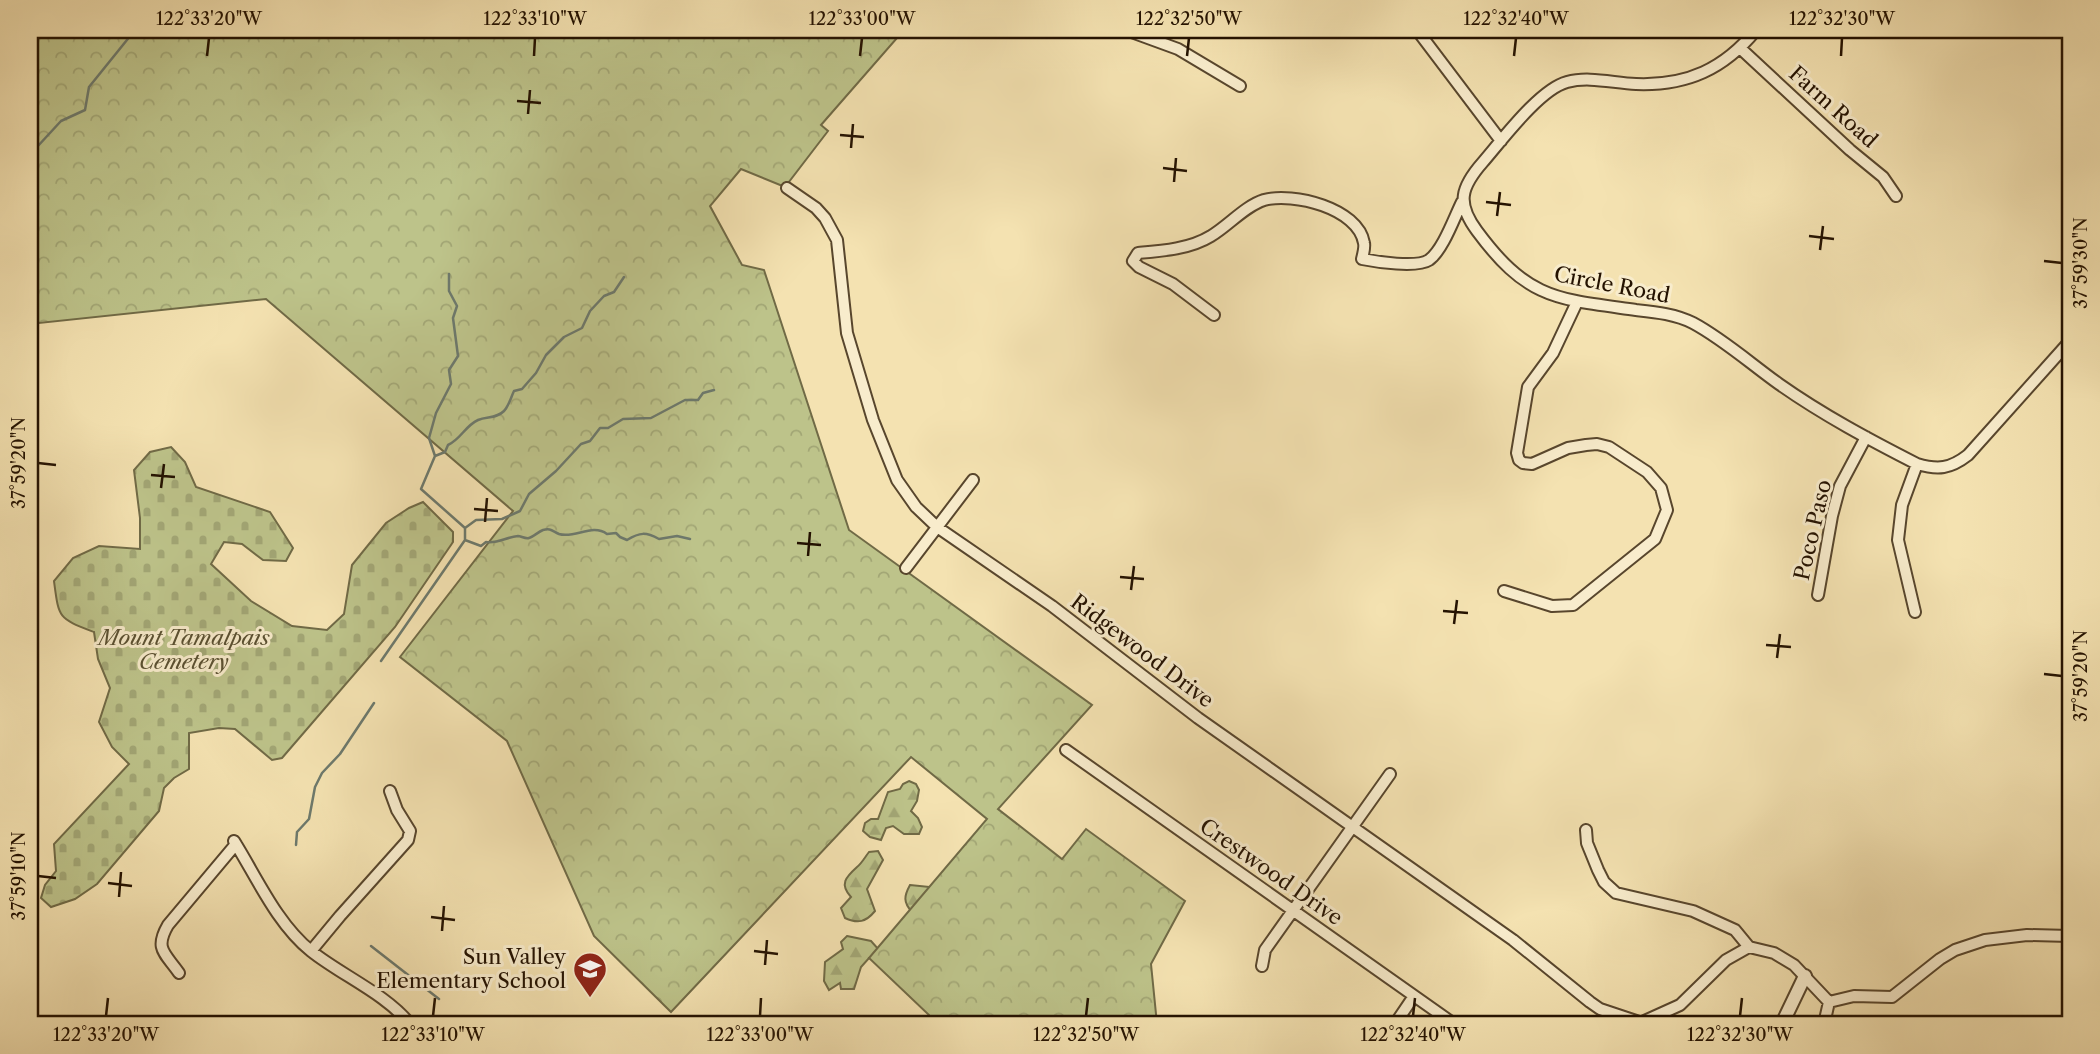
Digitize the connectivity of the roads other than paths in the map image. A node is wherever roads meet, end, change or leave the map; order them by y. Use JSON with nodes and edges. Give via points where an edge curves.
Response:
{"nodes":[{"id":1,"x":1126,"y":30,"type":"edge"},
{"id":2,"x":1417,"y":30,"type":"edge"},
{"id":3,"x":1756,"y":30,"type":"edge"},
{"id":4,"x":1740,"y":48,"type":"junction"},
{"id":5,"x":1240,"y":86,"type":"dead end"},
{"id":6,"x":1501,"y":141,"type":"junction"},
{"id":7,"x":787,"y":188,"type":"dead end"},
{"id":8,"x":1896,"y":195,"type":"dead end"},
{"id":9,"x":1462,"y":202,"type":"junction"},
{"id":10,"x":1577,"y":302,"type":"junction"},
{"id":11,"x":1214,"y":315,"type":"dead end"},
{"id":12,"x":2070,"y":341,"type":"edge"},
{"id":13,"x":1866,"y":438,"type":"junction"},
{"id":14,"x":1917,"y":464,"type":"junction"},
{"id":15,"x":973,"y":480,"type":"dead end"},
{"id":16,"x":937,"y":527,"type":"junction"},
{"id":17,"x":906,"y":568,"type":"dead end"},
{"id":18,"x":1504,"y":591,"type":"dead end"},
{"id":19,"x":1818,"y":595,"type":"dead end"},
{"id":20,"x":1915,"y":612,"type":"dead end"},
{"id":21,"x":1066,"y":750,"type":"dead end"},
{"id":22,"x":1390,"y":774,"type":"dead end"},
{"id":23,"x":390,"y":791,"type":"dead end"},
{"id":24,"x":1350,"y":827,"type":"junction"},
{"id":25,"x":1586,"y":830,"type":"dead end"},
{"id":26,"x":1292,"y":910,"type":"junction"},
{"id":27,"x":2070,"y":936,"type":"edge"},
{"id":28,"x":1749,"y":947,"type":"junction"},
{"id":29,"x":311,"y":951,"type":"junction"},
{"id":30,"x":1262,"y":966,"type":"dead end"},
{"id":31,"x":179,"y":973,"type":"dead end"},
{"id":32,"x":1805,"y":976,"type":"junction"},
{"id":33,"x":1414,"y":996,"type":"junction"},
{"id":34,"x":1829,"y":1002,"type":"junction"},
{"id":35,"x":1639,"y":1023,"type":"edge"},
{"id":36,"x":410,"y":1024,"type":"edge"},
{"id":37,"x":1395,"y":1024,"type":"edge"},
{"id":38,"x":1454,"y":1024,"type":"edge"},
{"id":39,"x":1782,"y":1024,"type":"edge"},
{"id":40,"x":1824,"y":1024,"type":"edge"}],
"edges":[{"from":1,"to":5,"type":"street","via":[[1178,49]]},
{"from":2,"to":6,"type":"street"},
{"from":3,"to":4,"type":"street"},
{"from":4,"to":6,"type":"street","via":[[1690,79],[1638,84],[1567,82],[1551,89]]},
{"from":4,"to":8,"type":"street","name":"Farm Road","via":[[1883,177]]},
{"from":6,"to":9,"type":"street","via":[[1466,186]]},
{"from":7,"to":16,"type":"street","name":"Ridgewood Drive","via":[[816,208],[837,240],[847,333],[873,420],[897,480]]},
{"from":9,"to":10,"type":"street","name":"Circle Road","via":[[1488,246],[1526,284]]},
{"from":9,"to":11,"type":"street","via":[[1439,249],[1421,264],[1363,259],[1364,243],[1353,222],[1333,209],[1307,201],[1270,199],[1209,238],[1134,257],[1139,267],[1173,284]]},
{"from":10,"to":13,"type":"street","name":"Circle Road","via":[[1691,322],[1781,386]]},
{"from":10,"to":18,"type":"street","via":[[1553,353],[1528,387],[1519,460],[1532,464],[1586,444],[1609,447],[1647,472],[1661,488],[1667,510],[1655,538],[1573,605],[1552,606]]},
{"from":12,"to":14,"type":"street","name":"Circle Road","via":[[1960,461],[1938,469]]},
{"from":13,"to":14,"type":"street","name":"Circle Road"},
{"from":13,"to":19,"type":"street","name":"Poco Paso","via":[[1840,486]]},
{"from":14,"to":20,"type":"street","via":[[1902,505],[1898,540]]},
{"from":15,"to":16,"type":"street"},
{"from":16,"to":17,"type":"street"},
{"from":16,"to":24,"type":"street","name":"Ridgewood Drive","via":[[1052,606]]},
{"from":21,"to":26,"type":"street","name":"Crestwood Drive"},
{"from":22,"to":24,"type":"street"},
{"from":23,"to":29,"type":"street","via":[[410,831],[408,840]]},
{"from":24,"to":26,"type":"street"},
{"from":24,"to":35,"type":"street","name":"Ridgewood Drive","via":[[1513,940],[1600,1009]]},
{"from":25,"to":28,"type":"street","via":[[1598,870],[1616,893],[1693,911],[1735,930]]},
{"from":26,"to":30,"type":"street","via":[[1265,950]]},
{"from":26,"to":33,"type":"street","name":"Crestwood Drive"},
{"from":27,"to":34,"type":"street","via":[[1985,940],[1940,959],[1892,997],[1854,996]]},
{"from":28,"to":32,"type":"street","via":[[1774,953]]},
{"from":28,"to":35,"type":"street","via":[[1726,960],[1680,1005]]},
{"from":29,"to":31,"type":"street","via":[[265,894],[235,842],[161,937],[162,948]]},
{"from":29,"to":36,"type":"street"},
{"from":32,"to":34,"type":"street"},
{"from":32,"to":39,"type":"street"},
{"from":33,"to":37,"type":"street"},
{"from":33,"to":38,"type":"street","name":"Crestwood Drive"},
{"from":34,"to":40,"type":"street"}]}
